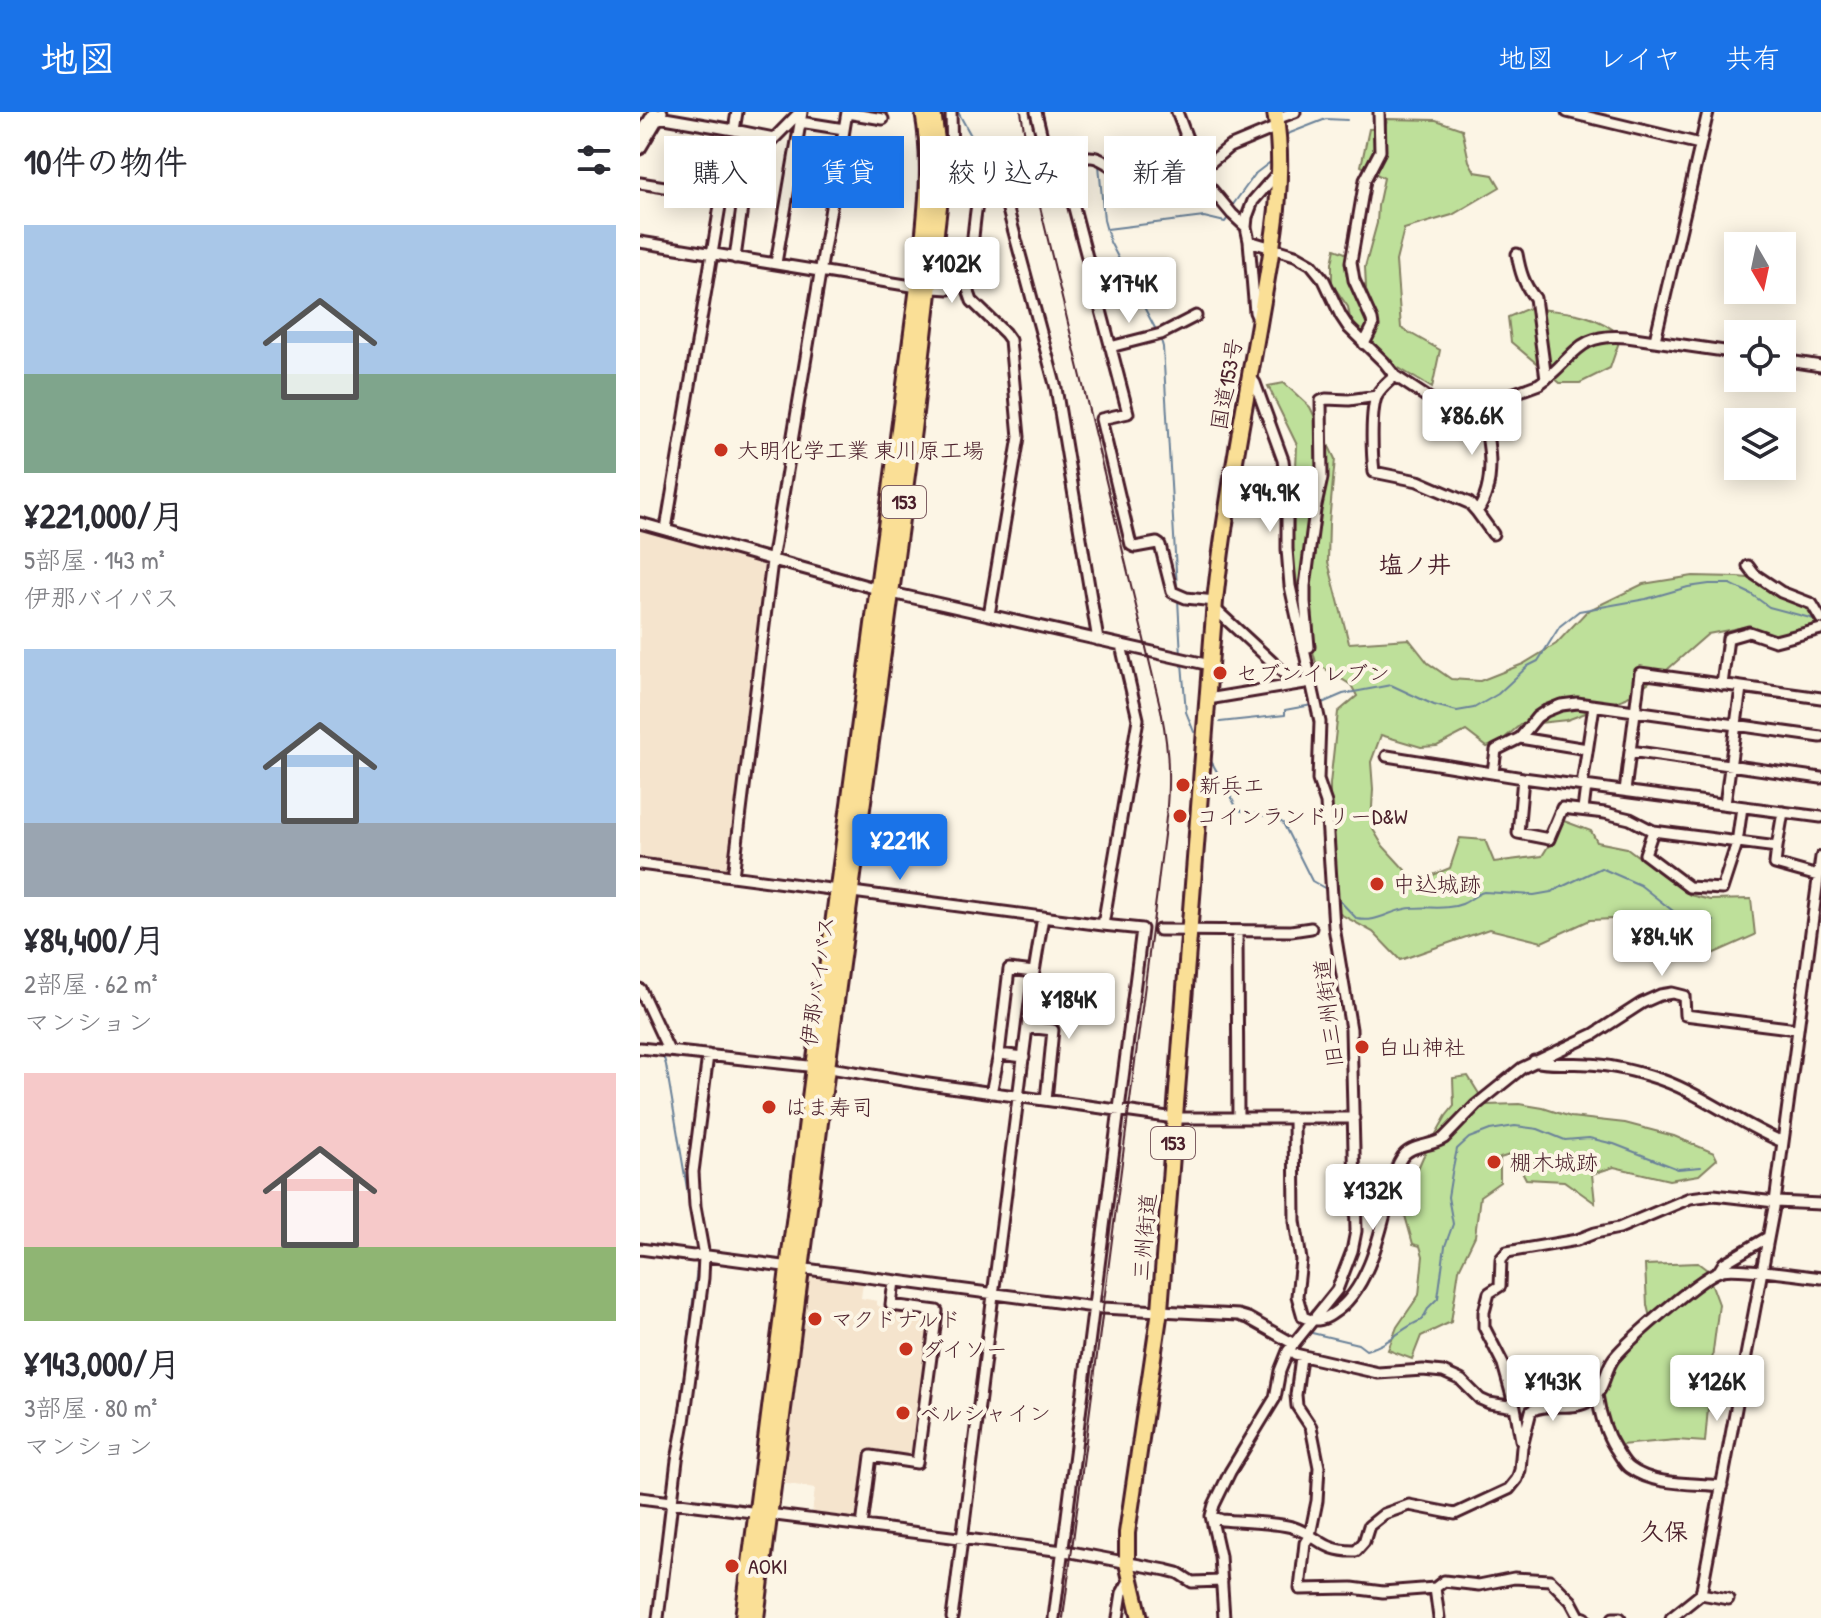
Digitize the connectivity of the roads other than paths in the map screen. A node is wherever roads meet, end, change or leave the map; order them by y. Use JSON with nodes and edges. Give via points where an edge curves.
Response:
{"nodes":[{"id":1,"x":737,"y":112,"type":"edge"},
{"id":2,"x":923,"y":112,"type":"edge"},
{"id":3,"x":933,"y":112,"type":"edge"},
{"id":4,"x":951,"y":112,"type":"edge"},
{"id":5,"x":1036,"y":112,"type":"edge"},
{"id":6,"x":1177,"y":112,"type":"edge"},
{"id":7,"x":1295,"y":112,"type":"edge"},
{"id":8,"x":1379,"y":112,"type":"edge"},
{"id":9,"x":1567,"y":112,"type":"edge"},
{"id":10,"x":1708,"y":112,"type":"edge"},
{"id":11,"x":847,"y":113,"type":"edge"},
{"id":12,"x":658,"y":114,"type":"edge"},
{"id":13,"x":800,"y":115,"type":"edge"},
{"id":14,"x":883,"y":119,"type":"dead end"},
{"id":15,"x":1276,"y":119,"type":"edge"},
{"id":16,"x":844,"y":129,"type":"junction"},
{"id":17,"x":734,"y":130,"type":"junction"},
{"id":18,"x":1185,"y":134,"type":"joint"},
{"id":19,"x":640,"y":135,"type":"edge"},
{"id":20,"x":764,"y":136,"type":"edge"},
{"id":21,"x":776,"y":136,"type":"edge"},
{"id":22,"x":843,"y":136,"type":"edge"},
{"id":23,"x":951,"y":136,"type":"edge"},
{"id":24,"x":1042,"y":136,"type":"edge"},
{"id":25,"x":1700,"y":144,"type":"junction"},
{"id":26,"x":640,"y":149,"type":"edge"},
{"id":27,"x":1216,"y":156,"type":"edge"},
{"id":28,"x":1088,"y":157,"type":"edge"},
{"id":29,"x":1280,"y":170,"type":"junction"},
{"id":30,"x":640,"y":183,"type":"edge"},
{"id":31,"x":664,"y":187,"type":"edge"},
{"id":32,"x":1216,"y":195,"type":"edge"},
{"id":33,"x":720,"y":208,"type":"edge"},
{"id":34,"x":742,"y":208,"type":"edge"},
{"id":35,"x":831,"y":208,"type":"edge"},
{"id":36,"x":977,"y":208,"type":"edge"},
{"id":37,"x":1008,"y":208,"type":"edge"},
{"id":38,"x":1074,"y":208,"type":"edge"},
{"id":39,"x":1246,"y":227,"type":"junction"},
{"id":40,"x":1249,"y":241,"type":"junction"},
{"id":41,"x":640,"y":242,"type":"edge"},
{"id":42,"x":1272,"y":247,"type":"junction"},
{"id":43,"x":712,"y":254,"type":"junction"},
{"id":44,"x":1517,"y":254,"type":"dead end"},
{"id":45,"x":735,"y":258,"type":"junction"},
{"id":46,"x":776,"y":263,"type":"junction"},
{"id":47,"x":821,"y":271,"type":"junction"},
{"id":48,"x":965,"y":281,"type":"junction"},
{"id":49,"x":924,"y":288,"type":"junction"},
{"id":50,"x":1196,"y":316,"type":"dead end"},
{"id":51,"x":1259,"y":322,"type":"junction"},
{"id":52,"x":1655,"y":340,"type":"junction"},
{"id":53,"x":1364,"y":344,"type":"junction"},
{"id":54,"x":1110,"y":347,"type":"junction"},
{"id":55,"x":1724,"y":351,"type":"edge"},
{"id":56,"x":1796,"y":362,"type":"edge"},
{"id":57,"x":1821,"y":366,"type":"edge"},
{"id":58,"x":1250,"y":376,"type":"junction"},
{"id":59,"x":1395,"y":376,"type":"junction"},
{"id":60,"x":1546,"y":379,"type":"junction"},
{"id":61,"x":1377,"y":396,"type":"junction"},
{"id":62,"x":1481,"y":406,"type":"junction"},
{"id":63,"x":1477,"y":512,"type":"junction"},
{"id":64,"x":640,"y":523,"type":"edge"},
{"id":65,"x":666,"y":529,"type":"junction"},
{"id":66,"x":1493,"y":534,"type":"dead end"},
{"id":67,"x":772,"y":561,"type":"junction"},
{"id":68,"x":1748,"y":566,"type":"dead end"},
{"id":69,"x":884,"y":592,"type":"junction"},
{"id":70,"x":1214,"y":604,"type":"junction"},
{"id":71,"x":989,"y":615,"type":"junction"},
{"id":72,"x":1821,"y":619,"type":"edge"},
{"id":73,"x":1821,"y":629,"type":"edge"},
{"id":74,"x":1098,"y":640,"type":"junction"},
{"id":75,"x":1121,"y":645,"type":"junction"},
{"id":76,"x":1210,"y":665,"type":"junction"},
{"id":77,"x":1311,"y":682,"type":"junction"},
{"id":78,"x":1296,"y":684,"type":"junction"},
{"id":79,"x":1722,"y":685,"type":"junction"},
{"id":80,"x":1741,"y":688,"type":"junction"},
{"id":81,"x":1821,"y":698,"type":"edge"},
{"id":82,"x":1208,"y":699,"type":"junction"},
{"id":83,"x":1594,"y":706,"type":"junction"},
{"id":84,"x":1635,"y":712,"type":"junction"},
{"id":85,"x":1735,"y":726,"type":"junction"},
{"id":86,"x":1821,"y":737,"type":"edge"},
{"id":87,"x":1520,"y":738,"type":"junction"},
{"id":88,"x":1587,"y":749,"type":"junction"},
{"id":89,"x":1630,"y":751,"type":"junction"},
{"id":90,"x":1387,"y":756,"type":"dead end"},
{"id":91,"x":1730,"y":766,"type":"junction"},
{"id":92,"x":1493,"y":772,"type":"junction"},
{"id":93,"x":1523,"y":778,"type":"junction"},
{"id":94,"x":1821,"y":778,"type":"edge"},
{"id":95,"x":1584,"y":786,"type":"junction"},
{"id":96,"x":1625,"y":791,"type":"junction"},
{"id":97,"x":1725,"y":804,"type":"junction"},
{"id":98,"x":1742,"y":807,"type":"junction"},
{"id":99,"x":1583,"y":810,"type":"junction"},
{"id":100,"x":1783,"y":812,"type":"junction"},
{"id":101,"x":1821,"y":817,"type":"edge"},
{"id":102,"x":1653,"y":831,"type":"junction"},
{"id":103,"x":1737,"y":843,"type":"junction"},
{"id":104,"x":1777,"y":847,"type":"junction"},
{"id":105,"x":1821,"y":857,"type":"edge"},
{"id":106,"x":640,"y":864,"type":"edge"},
{"id":107,"x":733,"y":876,"type":"junction"},
{"id":108,"x":1818,"y":876,"type":"junction"},
{"id":109,"x":845,"y":891,"type":"junction"},
{"id":110,"x":1043,"y":917,"type":"junction"},
{"id":111,"x":1103,"y":925,"type":"junction"},
{"id":112,"x":1311,"y":928,"type":"dead end"},
{"id":113,"x":1159,"y":930,"type":"dead end"},
{"id":114,"x":1189,"y":931,"type":"junction"},
{"id":115,"x":1237,"y":932,"type":"junction"},
{"id":116,"x":1034,"y":972,"type":"junction"},
{"id":117,"x":640,"y":989,"type":"edge"},
{"id":118,"x":1027,"y":1027,"type":"junction"},
{"id":119,"x":1797,"y":1029,"type":"junction"},
{"id":120,"x":640,"y":1048,"type":"edge"},
{"id":121,"x":664,"y":1050,"type":"junction"},
{"id":122,"x":999,"y":1054,"type":"junction"},
{"id":123,"x":708,"y":1055,"type":"junction"},
{"id":124,"x":1024,"y":1057,"type":"junction"},
{"id":125,"x":1534,"y":1061,"type":"junction"},
{"id":126,"x":820,"y":1068,"type":"junction"},
{"id":127,"x":991,"y":1093,"type":"junction"},
{"id":128,"x":1019,"y":1096,"type":"junction"},
{"id":129,"x":1046,"y":1100,"type":"junction"},
{"id":130,"x":1119,"y":1109,"type":"junction"},
{"id":131,"x":1175,"y":1118,"type":"junction"},
{"id":132,"x":1238,"y":1118,"type":"junction"},
{"id":133,"x":1294,"y":1118,"type":"junction"},
{"id":134,"x":1354,"y":1118,"type":"junction"},
{"id":135,"x":1783,"y":1142,"type":"junction"},
{"id":136,"x":1775,"y":1202,"type":"junction"},
{"id":137,"x":1821,"y":1204,"type":"edge"},
{"id":138,"x":1768,"y":1237,"type":"junction"},
{"id":139,"x":640,"y":1249,"type":"edge"},
{"id":140,"x":699,"y":1256,"type":"junction"},
{"id":141,"x":796,"y":1269,"type":"junction"},
{"id":142,"x":1719,"y":1271,"type":"junction"},
{"id":143,"x":1762,"y":1271,"type":"junction"},
{"id":144,"x":1821,"y":1278,"type":"edge"},
{"id":145,"x":894,"y":1281,"type":"junction"},
{"id":146,"x":994,"y":1294,"type":"junction"},
{"id":147,"x":1094,"y":1306,"type":"junction"},
{"id":148,"x":1160,"y":1310,"type":"junction"},
{"id":149,"x":1312,"y":1321,"type":"junction"},
{"id":150,"x":1291,"y":1347,"type":"junction"},
{"id":151,"x":1301,"y":1357,"type":"junction"},
{"id":152,"x":1597,"y":1395,"type":"junction"},
{"id":153,"x":1515,"y":1407,"type":"junction"},
{"id":154,"x":1522,"y":1447,"type":"junction"},
{"id":155,"x":1722,"y":1486,"type":"junction"},
{"id":156,"x":640,"y":1498,"type":"edge"},
{"id":157,"x":673,"y":1503,"type":"junction"},
{"id":158,"x":763,"y":1514,"type":"junction"},
{"id":159,"x":1211,"y":1516,"type":"junction"},
{"id":160,"x":862,"y":1526,"type":"junction"},
{"id":161,"x":1310,"y":1535,"type":"junction"},
{"id":162,"x":963,"y":1540,"type":"junction"},
{"id":163,"x":1063,"y":1551,"type":"junction"},
{"id":164,"x":1127,"y":1563,"type":"junction"},
{"id":165,"x":1130,"y":1579,"type":"junction"},
{"id":166,"x":1222,"y":1581,"type":"junction"},
{"id":167,"x":1435,"y":1588,"type":"junction"},
{"id":168,"x":1701,"y":1594,"type":"junction"},
{"id":169,"x":1728,"y":1599,"type":"dead end"},
{"id":170,"x":658,"y":1618,"type":"edge"},
{"id":171,"x":743,"y":1618,"type":"edge"},
{"id":172,"x":756,"y":1618,"type":"edge"},
{"id":173,"x":952,"y":1618,"type":"edge"},
{"id":174,"x":1054,"y":1618,"type":"edge"},
{"id":175,"x":1118,"y":1618,"type":"edge"},
{"id":176,"x":1140,"y":1618,"type":"edge"},
{"id":177,"x":1224,"y":1618,"type":"edge"},
{"id":178,"x":1439,"y":1618,"type":"edge"},
{"id":179,"x":1585,"y":1618,"type":"edge"},
{"id":180,"x":1613,"y":1618,"type":"edge"},
{"id":181,"x":1620,"y":1618,"type":"edge"},
{"id":182,"x":1671,"y":1618,"type":"edge"}],
"edges":[{"from":1,"to":17,"type":"street"},
{"from":2,"to":49,"type":"highway","name":"伊那バイパス","number":"153"},
{"from":3,"to":49,"type":"highway","name":"伊那バイパス","number":"153","via":[[940,198]]},
{"from":4,"to":23,"type":"street"},
{"from":5,"to":24,"type":"street"},
{"from":6,"to":18,"type":"street"},
{"from":7,"to":15,"type":"street"},
{"from":8,"to":53,"type":"street","via":[[1380,151],[1365,180],[1351,262],[1373,326]]},
{"from":9,"to":25,"type":"street"},
{"from":10,"to":25,"type":"street"},
{"from":11,"to":14,"type":"street"},
{"from":11,"to":16,"type":"street"},
{"from":12,"to":17,"type":"street"},
{"from":12,"to":19,"type":"street"},
{"from":12,"to":26,"type":"street"},
{"from":13,"to":16,"type":"street"},
{"from":13,"to":21,"type":"street"},
{"from":13,"to":46,"type":"street"},
{"from":15,"to":27,"type":"street"},
{"from":15,"to":29,"type":"highway","name":"国道153号","number":"153"},
{"from":16,"to":22,"type":"street"},
{"from":17,"to":20,"type":"street"},
{"from":18,"to":28,"type":"street","via":[[1184,161],[1171,175],[1144,179]]},
{"from":25,"to":52,"type":"street"},
{"from":29,"to":39,"type":"street","via":[[1253,201]]},
{"from":29,"to":42,"type":"highway","name":"国道153号","number":"153"},
{"from":30,"to":31,"type":"street"},
{"from":32,"to":39,"type":"street"},
{"from":33,"to":43,"type":"street"},
{"from":34,"to":45,"type":"street"},
{"from":35,"to":47,"type":"street"},
{"from":36,"to":48,"type":"street"},
{"from":37,"to":74,"type":"street","via":[[1056,388]]},
{"from":38,"to":54,"type":"street"},
{"from":39,"to":40,"type":"street"},
{"from":40,"to":42,"type":"street"},
{"from":40,"to":51,"type":"street"},
{"from":41,"to":43,"type":"street"},
{"from":42,"to":51,"type":"highway","name":"国道153号","number":"153"},
{"from":42,"to":53,"type":"street","via":[[1315,267],[1341,316]]},
{"from":43,"to":45,"type":"street"},
{"from":43,"to":65,"type":"street"},
{"from":44,"to":60,"type":"street","via":[[1535,298]]},
{"from":45,"to":46,"type":"street"},
{"from":46,"to":47,"type":"street"},
{"from":47,"to":49,"type":"street"},
{"from":47,"to":67,"type":"street"},
{"from":48,"to":49,"type":"street","via":[[949,289]]},
{"from":48,"to":71,"type":"street","via":[[972,301],[1010,340],[1019,437]]},
{"from":49,"to":69,"type":"highway","name":"伊那バイパス","number":"153","via":[[913,430]]},
{"from":50,"to":54,"type":"street","via":[[1159,334]]},
{"from":51,"to":58,"type":"highway","name":"国道153号","number":"153"},
{"from":52,"to":55,"type":"street"},
{"from":52,"to":60,"type":"street","via":[[1595,338]]},
{"from":53,"to":59,"type":"street"},
{"from":54,"to":70,"type":"street","via":[[1128,413],[1101,419],[1131,545],[1160,545],[1171,589]]},
{"from":56,"to":57,"type":"street"},
{"from":58,"to":70,"type":"highway","name":"国道153号","number":"153"},
{"from":58,"to":77,"type":"street","name":"旧三州街道","via":[[1283,460],[1290,586]]},
{"from":59,"to":61,"type":"street"},
{"from":59,"to":62,"type":"street","via":[[1442,407],[1466,411]]},
{"from":60,"to":62,"type":"street"},
{"from":61,"to":63,"type":"street","via":[[1374,472],[1418,481],[1469,503]]},
{"from":61,"to":77,"type":"street","via":[[1321,401],[1322,478],[1305,586]]},
{"from":62,"to":63,"type":"street","via":[[1490,472],[1485,501]]},
{"from":63,"to":66,"type":"street"},
{"from":64,"to":65,"type":"street"},
{"from":65,"to":67,"type":"street"},
{"from":67,"to":69,"type":"street"},
{"from":67,"to":107,"type":"street"},
{"from":68,"to":72,"type":"street","via":[[1781,592],[1812,604]]},
{"from":69,"to":71,"type":"street"},
{"from":69,"to":109,"type":"highway","name":"伊那バイパス","number":"153"},
{"from":70,"to":76,"type":"highway","name":"国道153号","number":"153"},
{"from":70,"to":78,"type":"street"},
{"from":71,"to":74,"type":"street"},
{"from":73,"to":79,"type":"street","via":[[1775,641],[1749,632],[1728,638]]},
{"from":74,"to":75,"type":"street"},
{"from":75,"to":76,"type":"street"},
{"from":75,"to":111,"type":"street","via":[[1138,719]]},
{"from":76,"to":82,"type":"highway","name":"三州街道","number":"153"},
{"from":77,"to":78,"type":"street"},
{"from":77,"to":134,"type":"street","name":"旧三州街道","via":[[1320,722],[1318,780],[1326,803],[1334,927],[1351,1029]]},
{"from":78,"to":82,"type":"street"},
{"from":79,"to":80,"type":"street"},
{"from":79,"to":84,"type":"street","via":[[1640,673]]},
{"from":80,"to":81,"type":"street"},
{"from":80,"to":85,"type":"street"},
{"from":82,"to":114,"type":"highway","name":"三州街道","number":"153"},
{"from":83,"to":84,"type":"street"},
{"from":83,"to":87,"type":"street","via":[[1577,703],[1546,711]]},
{"from":83,"to":88,"type":"street"},
{"from":84,"to":85,"type":"street"},
{"from":84,"to":89,"type":"street"},
{"from":85,"to":86,"type":"street"},
{"from":85,"to":91,"type":"street"},
{"from":87,"to":88,"type":"street"},
{"from":87,"to":92,"type":"street","via":[[1496,750]]},
{"from":88,"to":95,"type":"street"},
{"from":89,"to":91,"type":"street"},
{"from":89,"to":96,"type":"street"},
{"from":90,"to":92,"type":"street"},
{"from":91,"to":94,"type":"street"},
{"from":91,"to":97,"type":"street"},
{"from":92,"to":93,"type":"street"},
{"from":93,"to":95,"type":"street"},
{"from":93,"to":99,"type":"street","via":[[1518,833],[1549,839],[1562,808]]},
{"from":95,"to":96,"type":"street"},
{"from":95,"to":99,"type":"street"},
{"from":96,"to":97,"type":"street"},
{"from":97,"to":98,"type":"street"},
{"from":98,"to":100,"type":"street"},
{"from":98,"to":103,"type":"street"},
{"from":99,"to":102,"type":"street","via":[[1630,819]]},
{"from":100,"to":101,"type":"street"},
{"from":100,"to":104,"type":"street"},
{"from":102,"to":103,"type":"street"},
{"from":102,"to":103,"type":"street","via":[[1645,854],[1689,887],[1722,889]]},
{"from":103,"to":104,"type":"street"},
{"from":104,"to":108,"type":"street","via":[[1775,864]]},
{"from":105,"to":108,"type":"street"},
{"from":106,"to":107,"type":"street"},
{"from":107,"to":109,"type":"street"},
{"from":108,"to":119,"type":"street"},
{"from":109,"to":110,"type":"street"},
{"from":109,"to":126,"type":"highway","name":"伊那バイパス","number":"153"},
{"from":110,"to":111,"type":"street"},
{"from":110,"to":116,"type":"street"},
{"from":111,"to":130,"type":"street","via":[[1142,929]]},
{"from":112,"to":115,"type":"street"},
{"from":113,"to":114,"type":"street"},
{"from":114,"to":115,"type":"street"},
{"from":114,"to":131,"type":"highway","name":"三州街道","number":"153"},
{"from":115,"to":132,"type":"street"},
{"from":116,"to":118,"type":"street"},
{"from":116,"to":122,"type":"street","via":[[1009,969]]},
{"from":117,"to":121,"type":"street"},
{"from":118,"to":124,"type":"street"},
{"from":118,"to":129,"type":"street","via":[[1053,1030]]},
{"from":119,"to":125,"type":"street","via":[[1685,1015],[1684,996],[1672,993],[1642,1003],[1594,1034]]},
{"from":119,"to":135,"type":"street"},
{"from":120,"to":121,"type":"street"},
{"from":121,"to":123,"type":"street"},
{"from":122,"to":124,"type":"street"},
{"from":122,"to":127,"type":"street"},
{"from":123,"to":126,"type":"street"},
{"from":123,"to":140,"type":"street","via":[[693,1172]]},
{"from":124,"to":128,"type":"street"},
{"from":125,"to":135,"type":"street","via":[[1621,1068],[1654,1077]]},
{"from":125,"to":149,"type":"street","via":[[1476,1105],[1444,1138],[1405,1153],[1359,1287],[1335,1312]]},
{"from":126,"to":127,"type":"street"},
{"from":126,"to":141,"type":"highway","name":"伊那バイパス","number":"153"},
{"from":127,"to":128,"type":"street"},
{"from":128,"to":129,"type":"street"},
{"from":128,"to":146,"type":"street"},
{"from":129,"to":130,"type":"street"},
{"from":130,"to":131,"type":"street"},
{"from":130,"to":147,"type":"street"},
{"from":131,"to":132,"type":"street"},
{"from":131,"to":148,"type":"highway","name":"三州街道","number":"153"},
{"from":132,"to":133,"type":"street"},
{"from":133,"to":134,"type":"street"},
{"from":133,"to":149,"type":"street","via":[[1295,1221],[1301,1260],[1297,1296],[1303,1317]]},
{"from":134,"to":149,"type":"street","name":"旧三州街道","via":[[1352,1251],[1337,1290]]},
{"from":135,"to":136,"type":"street"},
{"from":136,"to":137,"type":"street"},
{"from":136,"to":138,"type":"street"},
{"from":136,"to":153,"type":"street","via":[[1714,1195],[1690,1198],[1619,1228],[1507,1252],[1501,1259],[1500,1286],[1486,1302],[1484,1327],[1503,1364]]},
{"from":138,"to":142,"type":"street"},
{"from":138,"to":143,"type":"street"},
{"from":139,"to":140,"type":"street"},
{"from":140,"to":141,"type":"street"},
{"from":140,"to":157,"type":"street","via":[[703,1278]]},
{"from":141,"to":145,"type":"street"},
{"from":141,"to":158,"type":"highway","name":"伊那バイパス","number":"153"},
{"from":142,"to":143,"type":"street"},
{"from":142,"to":152,"type":"street","via":[[1633,1339],[1613,1360]]},
{"from":143,"to":144,"type":"street"},
{"from":143,"to":155,"type":"street"},
{"from":145,"to":146,"type":"street"},
{"from":145,"to":160,"type":"street","via":[[891,1305],[937,1311],[917,1463],[871,1456]]},
{"from":146,"to":147,"type":"street"},
{"from":146,"to":162,"type":"street"},
{"from":147,"to":148,"type":"street"},
{"from":147,"to":163,"type":"street"},
{"from":148,"to":150,"type":"street","via":[[1238,1315]]},
{"from":148,"to":164,"type":"highway","name":"三州街道","number":"153"},
{"from":149,"to":150,"type":"street","name":"旧三州街道"},
{"from":150,"to":151,"type":"street"},
{"from":150,"to":159,"type":"street","name":"旧三州街道","via":[[1275,1398],[1230,1472]]},
{"from":151,"to":153,"type":"street","via":[[1378,1373],[1443,1372],[1461,1380],[1480,1399]]},
{"from":151,"to":161,"type":"street","via":[[1297,1406],[1311,1427],[1319,1467]]},
{"from":152,"to":154,"type":"street","via":[[1587,1403],[1531,1411]]},
{"from":152,"to":155,"type":"street","via":[[1611,1441],[1628,1467],[1666,1481]]},
{"from":153,"to":154,"type":"street"},
{"from":154,"to":161,"type":"street","via":[[1520,1470],[1509,1489],[1470,1509],[1455,1514],[1409,1505],[1384,1514],[1369,1526],[1356,1551],[1334,1550]]},
{"from":155,"to":168,"type":"street"},
{"from":156,"to":157,"type":"street"},
{"from":157,"to":158,"type":"street"},
{"from":157,"to":170,"type":"street"},
{"from":158,"to":160,"type":"street"},
{"from":158,"to":171,"type":"highway","name":"伊那バイパス","number":"153"},
{"from":158,"to":172,"type":"highway","name":"伊那バイパス","number":"153"},
{"from":159,"to":161,"type":"street","via":[[1290,1526]]},
{"from":159,"to":166,"type":"street"},
{"from":160,"to":162,"type":"street"},
{"from":161,"to":167,"type":"street","via":[[1300,1589]]},
{"from":162,"to":163,"type":"street"},
{"from":162,"to":173,"type":"street"},
{"from":163,"to":164,"type":"street"},
{"from":163,"to":174,"type":"street"},
{"from":164,"to":165,"type":"highway","name":"三州街道","number":"153"},
{"from":164,"to":166,"type":"street","via":[[1178,1573],[1192,1582]]},
{"from":165,"to":175,"type":"street"},
{"from":165,"to":176,"type":"highway","name":"三州街道","number":"153"},
{"from":166,"to":177,"type":"street"},
{"from":167,"to":178,"type":"street"},
{"from":167,"to":179,"type":"street","via":[[1444,1581],[1479,1585],[1514,1578],[1550,1580]]},
{"from":168,"to":169,"type":"street"},
{"from":168,"to":182,"type":"street"},
{"from":180,"to":181,"type":"street"}]}
